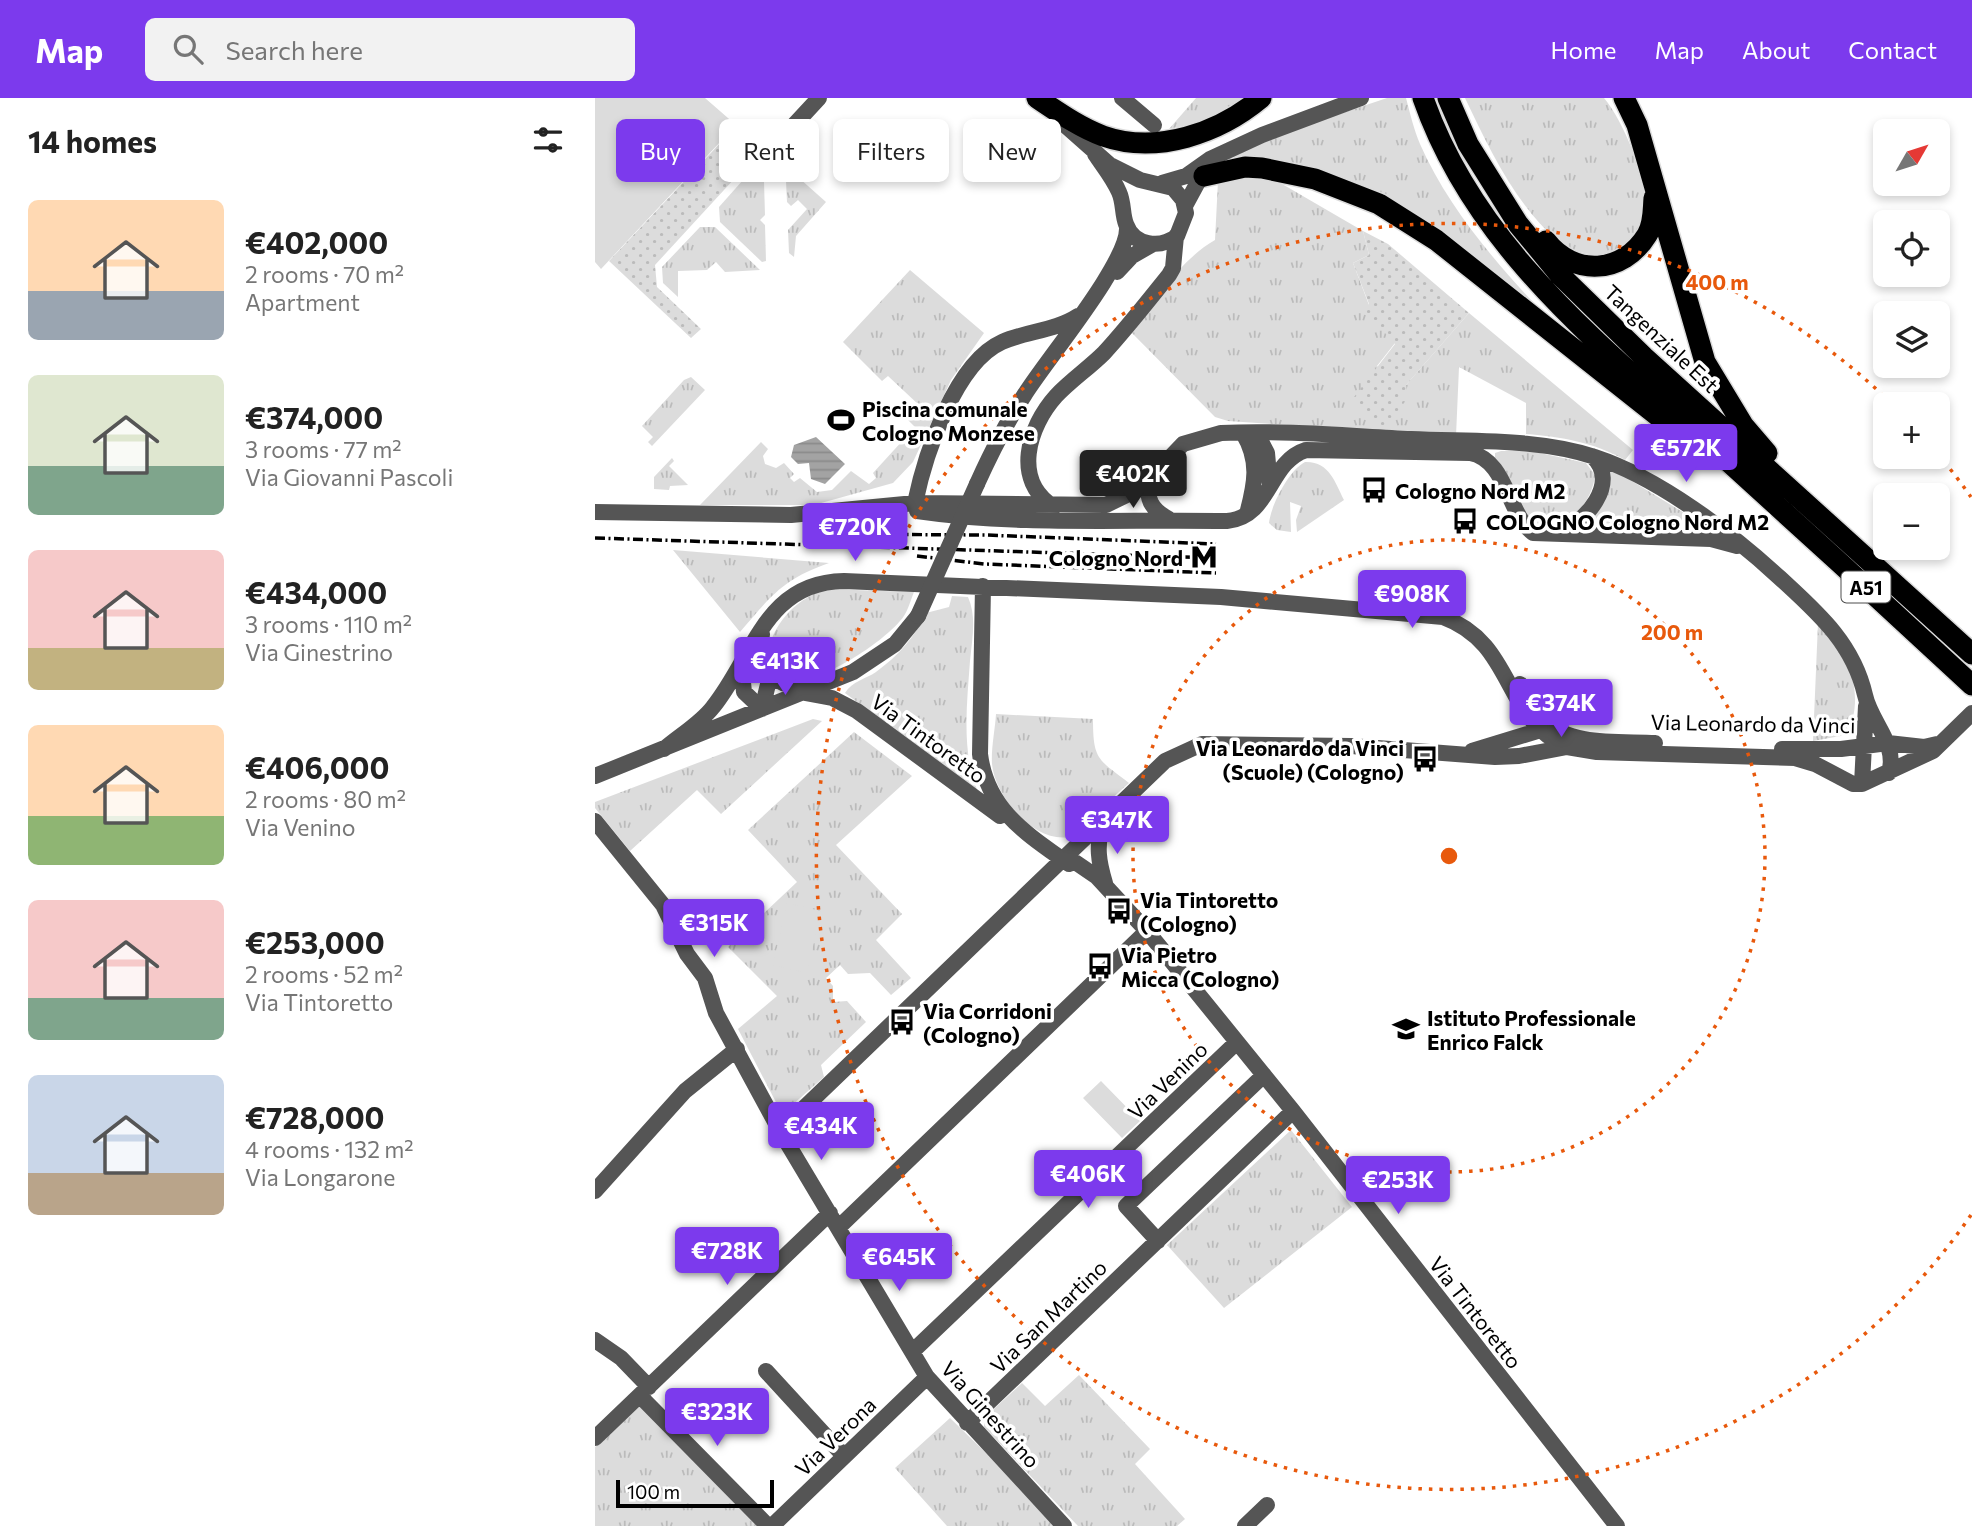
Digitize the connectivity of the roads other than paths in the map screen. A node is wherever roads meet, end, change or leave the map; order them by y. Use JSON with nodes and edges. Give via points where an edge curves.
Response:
{"nodes":[{"id":1,"x":819,"y":98,"type":"edge"},
{"id":2,"x":1037,"y":98,"type":"edge"},
{"id":3,"x":1261,"y":98,"type":"edge"},
{"id":4,"x":1361,"y":98,"type":"edge"},
{"id":5,"x":1423,"y":98,"type":"edge"},
{"id":6,"x":1624,"y":98,"type":"edge"},
{"id":7,"x":1448,"y":99,"type":"edge"},
{"id":8,"x":1133,"y":102,"type":"edge"},
{"id":9,"x":800,"y":119,"type":"edge"},
{"id":10,"x":1154,"y":125,"type":"dead end"},
{"id":11,"x":1227,"y":152,"type":"junction"},
{"id":12,"x":1094,"y":154,"type":"junction"},
{"id":13,"x":1203,"y":176,"type":"junction"},
{"id":14,"x":1156,"y":183,"type":"junction"},
{"id":15,"x":1655,"y":189,"type":"junction"},
{"id":16,"x":1185,"y":206,"type":"junction"},
{"id":17,"x":1124,"y":208,"type":"junction"},
{"id":18,"x":1127,"y":227,"type":"junction"},
{"id":19,"x":1176,"y":236,"type":"junction"},
{"id":20,"x":1153,"y":244,"type":"junction"},
{"id":21,"x":1091,"y":300,"type":"junction"},
{"id":22,"x":1080,"y":315,"type":"junction"},
{"id":23,"x":1250,"y":434,"type":"junction"},
{"id":24,"x":1592,"y":456,"type":"junction"},
{"id":25,"x":1027,"y":470,"type":"junction"},
{"id":26,"x":1151,"y":479,"type":"junction"},
{"id":27,"x":1270,"y":486,"type":"junction"},
{"id":28,"x":1761,"y":490,"type":"junction"},
{"id":29,"x":1018,"y":505,"type":"junction"},
{"id":30,"x":918,"y":507,"type":"junction"},
{"id":31,"x":1054,"y":507,"type":"junction"},
{"id":32,"x":595,"y":512,"type":"edge"},
{"id":33,"x":1247,"y":514,"type":"junction"},
{"id":34,"x":1002,"y":518,"type":"junction"},
{"id":35,"x":1170,"y":519,"type":"junction"},
{"id":36,"x":1538,"y":535,"type":"junction"},
{"id":37,"x":1755,"y":555,"type":"junction"},
{"id":38,"x":983,"y":586,"type":"junction"},
{"id":39,"x":762,"y":629,"type":"junction"},
{"id":40,"x":1475,"y":632,"type":"junction"},
{"id":41,"x":1950,"y":634,"type":"junction"},
{"id":42,"x":1972,"y":654,"type":"edge"},
{"id":43,"x":741,"y":663,"type":"junction"},
{"id":44,"x":770,"y":676,"type":"junction"},
{"id":45,"x":825,"y":684,"type":"junction"},
{"id":46,"x":1972,"y":685,"type":"edge"},
{"id":47,"x":803,"y":693,"type":"junction"},
{"id":48,"x":1516,"y":696,"type":"junction"},
{"id":49,"x":1866,"y":701,"type":"junction"},
{"id":50,"x":762,"y":709,"type":"junction"},
{"id":51,"x":1972,"y":713,"type":"edge"},
{"id":52,"x":1544,"y":727,"type":"junction"},
{"id":53,"x":1954,"y":733,"type":"junction"},
{"id":54,"x":1509,"y":739,"type":"junction"},
{"id":55,"x":1888,"y":743,"type":"junction"},
{"id":56,"x":1567,"y":747,"type":"junction"},
{"id":57,"x":1864,"y":747,"type":"junction"},
{"id":58,"x":664,"y":749,"type":"junction"},
{"id":59,"x":1841,"y":749,"type":"junction"},
{"id":60,"x":1462,"y":753,"type":"junction"},
{"id":61,"x":1533,"y":753,"type":"junction"},
{"id":62,"x":1889,"y":773,"type":"junction"},
{"id":63,"x":596,"y":774,"type":"edge"},
{"id":64,"x":1862,"y":785,"type":"junction"},
{"id":65,"x":595,"y":821,"type":"edge"},
{"id":66,"x":1105,"y":821,"type":"junction"},
{"id":67,"x":1023,"y":833,"type":"junction"},
{"id":68,"x":1061,"y":859,"type":"junction"},
{"id":69,"x":1111,"y":893,"type":"junction"},
{"id":70,"x":1147,"y":931,"type":"junction"},
{"id":71,"x":1237,"y":1042,"type":"junction"},
{"id":72,"x":737,"y":1049,"type":"junction"},
{"id":73,"x":1264,"y":1075,"type":"junction"},
{"id":74,"x":1293,"y":1111,"type":"junction"},
{"id":75,"x":780,"y":1131,"type":"junction"},
{"id":76,"x":595,"y":1191,"type":"edge"},
{"id":77,"x":834,"y":1220,"type":"junction"},
{"id":78,"x":1158,"y":1241,"type":"junction"},
{"id":79,"x":595,"y":1340,"type":"edge"},
{"id":80,"x":913,"y":1351,"type":"junction"},
{"id":81,"x":766,"y":1371,"type":"dead end"},
{"id":82,"x":927,"y":1377,"type":"junction"},
{"id":83,"x":645,"y":1391,"type":"junction"},
{"id":84,"x":967,"y":1423,"type":"junction"},
{"id":85,"x":595,"y":1438,"type":"edge"},
{"id":86,"x":845,"y":1456,"type":"junction"},
{"id":87,"x":1267,"y":1506,"type":"dead end"},
{"id":88,"x":770,"y":1526,"type":"edge"},
{"id":89,"x":1064,"y":1526,"type":"edge"},
{"id":90,"x":1245,"y":1526,"type":"edge"},
{"id":91,"x":1617,"y":1526,"type":"edge"}],
"edges":[{"from":1,"to":9,"type":"street"},
{"from":2,"to":3,"type":"highway","via":[[1088,130],[1118,140],[1146,142],[1199,134]]},
{"from":2,"to":12,"type":"street"},
{"from":4,"to":11,"type":"street"},
{"from":5,"to":28,"type":"highway","number":"A51","via":[[1477,205],[1539,287]]},
{"from":6,"to":15,"type":"highway","via":[[1637,125]]},
{"from":7,"to":15,"type":"highway","via":[[1548,245],[1571,262],[1601,268],[1634,252],[1653,219]]},
{"from":7,"to":41,"type":"highway","name":"Tangenziale Est","number":"A51","via":[[1468,144],[1518,224],[1560,275]]},
{"from":8,"to":10,"type":"street"},
{"from":11,"to":13,"type":"street"},
{"from":11,"to":14,"type":"street","via":[[1186,176]]},
{"from":12,"to":14,"type":"street","via":[[1125,174]]},
{"from":12,"to":17,"type":"street","via":[[1116,185]]},
{"from":13,"to":16,"type":"street"},
{"from":13,"to":28,"type":"highway","via":[[1245,167],[1289,172],[1348,190],[1407,220],[1654,416]]},
{"from":14,"to":16,"type":"street","via":[[1177,191]]},
{"from":14,"to":17,"type":"street","via":[[1135,189]]},
{"from":15,"to":41,"type":"highway","via":[[1693,328],[1722,394],[1764,450]]},
{"from":16,"to":19,"type":"street","via":[[1185,222]]},
{"from":17,"to":18,"type":"street"},
{"from":18,"to":20,"type":"street","via":[[1138,239]]},
{"from":18,"to":21,"type":"street","via":[[1123,247]]},
{"from":19,"to":20,"type":"street"},
{"from":19,"to":25,"type":"street","via":[[1170,275],[1104,352],[1048,407]]},
{"from":20,"to":21,"type":"street","via":[[1132,256]]},
{"from":21,"to":22,"type":"street"},
{"from":22,"to":30,"type":"street","via":[[1062,325],[1006,340],[976,359],[961,380],[922,468]]},
{"from":22,"to":45,"type":"street","bridge":true,"via":[[1018,406],[918,616],[901,639],[877,658]]},
{"from":23,"to":24,"type":"street","via":[[1483,442],[1552,447]]},
{"from":23,"to":26,"type":"street","via":[[1215,434],[1186,443]]},
{"from":23,"to":27,"type":"street","via":[[1267,453]]},
{"from":23,"to":33,"type":"street","via":[[1255,483]]},
{"from":24,"to":36,"type":"street","via":[[1601,480],[1591,510],[1567,529]]},
{"from":24,"to":37,"type":"street","via":[[1665,493]]},
{"from":25,"to":29,"type":"street"},
{"from":25,"to":31,"type":"street","via":[[1032,487]]},
{"from":26,"to":31,"type":"street","via":[[1112,504]]},
{"from":26,"to":35,"type":"street","via":[[1147,493],[1151,505]]},
{"from":27,"to":33,"type":"street","via":[[1261,503]]},
{"from":27,"to":36,"type":"street","via":[[1288,458],[1309,449],[1474,454],[1493,467],[1524,525]]},
{"from":28,"to":46,"type":"highway","number":"A51"},
{"from":29,"to":30,"type":"street"},
{"from":29,"to":31,"type":"street"},
{"from":29,"to":34,"type":"street"},
{"from":30,"to":32,"type":"street","via":[[792,515]]},
{"from":30,"to":34,"type":"street"},
{"from":33,"to":35,"type":"street","via":[[1227,521]]},
{"from":34,"to":35,"type":"street"},
{"from":36,"to":37,"type":"street","via":[[1711,539]]},
{"from":37,"to":49,"type":"street","via":[[1842,639]]},
{"from":38,"to":39,"type":"street","via":[[817,583],[783,601]]},
{"from":38,"to":40,"type":"street","via":[[1425,613]]},
{"from":38,"to":67,"type":"street","name":"Via Tintoretto","via":[[981,765],[994,800]]},
{"from":39,"to":43,"type":"street"},
{"from":39,"to":44,"type":"street","via":[[761,656]]},
{"from":40,"to":48,"type":"street","via":[[1493,653]]},
{"from":40,"to":52,"type":"street","via":[[1495,650]]},
{"from":41,"to":42,"type":"highway","number":"A51"},
{"from":43,"to":50,"type":"street","via":[[744,692]]},
{"from":43,"to":58,"type":"street","via":[[707,714]]},
{"from":44,"to":45,"type":"street","via":[[790,686]]},
{"from":44,"to":50,"type":"street"},
{"from":45,"to":47,"type":"street"},
{"from":47,"to":50,"type":"street"},
{"from":47,"to":67,"type":"street","name":"Via Tintoretto","via":[[832,698],[857,711]]},
{"from":48,"to":52,"type":"street"},
{"from":48,"to":54,"type":"street","via":[[1517,720]]},
{"from":49,"to":55,"type":"street"},
{"from":49,"to":57,"type":"street"},
{"from":49,"to":59,"type":"street","via":[[1854,736]]},
{"from":50,"to":58,"type":"street"},
{"from":51,"to":53,"type":"street"},
{"from":52,"to":54,"type":"street","name":"Via Leonardo da Vinci"},
{"from":52,"to":56,"type":"street"},
{"from":52,"to":59,"type":"street","name":"Via Leonardo da Vinci","via":[[1585,738]]},
{"from":52,"to":61,"type":"street","via":[[1541,744]]},
{"from":53,"to":55,"type":"street","name":"Via Leonardo da Vinci","via":[[1924,747]]},
{"from":53,"to":62,"type":"street","via":[[1933,751]]},
{"from":54,"to":60,"type":"street","name":"Via Leonardo da Vinci"},
{"from":55,"to":57,"type":"street","name":"Via Leonardo da Vinci"},
{"from":55,"to":62,"type":"street","via":[[1893,761]]},
{"from":56,"to":61,"type":"street","name":"Via Leonardo da Vinci"},
{"from":56,"to":64,"type":"street","name":"Via Leonardo da Vinci","via":[[1597,752],[1795,758]]},
{"from":57,"to":59,"type":"street","name":"Via Leonardo da Vinci"},
{"from":57,"to":64,"type":"street"},
{"from":58,"to":63,"type":"street"},
{"from":60,"to":61,"type":"street","name":"Via Leonardo da Vinci","via":[[1495,757]]},
{"from":60,"to":66,"type":"street","name":"Via Leonardo da Vinci","via":[[1202,744],[1165,761]]},
{"from":62,"to":64,"type":"street"},
{"from":65,"to":72,"type":"street","name":"Via Ginestrino","via":[[663,905],[687,954],[705,978],[716,1013]]},
{"from":66,"to":68,"type":"street","name":"Via Leonardo da Vinci"},
{"from":66,"to":69,"type":"street","via":[[1098,853]]},
{"from":67,"to":68,"type":"street","name":"Via Tintoretto"},
{"from":68,"to":69,"type":"street","name":"Via Tintoretto"},
{"from":68,"to":75,"type":"street","name":"Via Leonardo da Vinci"},
{"from":69,"to":70,"type":"street","name":"Via Tintoretto"},
{"from":70,"to":71,"type":"street","name":"Via Tintoretto"},
{"from":70,"to":77,"type":"street"},
{"from":71,"to":73,"type":"street","name":"Via Tintoretto"},
{"from":71,"to":80,"type":"street","name":"Via Venino"},
{"from":72,"to":75,"type":"street","name":"Via Ginestrino"},
{"from":72,"to":76,"type":"street","via":[[685,1091]]},
{"from":73,"to":74,"type":"street","name":"Via Tintoretto"},
{"from":73,"to":78,"type":"street","via":[[1126,1206]]},
{"from":74,"to":78,"type":"street","name":"Via San Martino"},
{"from":74,"to":91,"type":"street","name":"Via Tintoretto"},
{"from":75,"to":77,"type":"street","name":"Via Ginestrino"},
{"from":77,"to":80,"type":"street","name":"Via Ginestrino"},
{"from":77,"to":83,"type":"street"},
{"from":78,"to":84,"type":"street","name":"Via San Martino"},
{"from":79,"to":83,"type":"street","via":[[621,1358]]},
{"from":80,"to":82,"type":"street","name":"Via Ginestrino"},
{"from":81,"to":86,"type":"street"},
{"from":82,"to":84,"type":"street","name":"Via Ginestrino"},
{"from":82,"to":86,"type":"street","name":"Via Verona"},
{"from":83,"to":85,"type":"street"},
{"from":83,"to":88,"type":"street"},
{"from":84,"to":89,"type":"street","name":"Via Ginestrino"},
{"from":86,"to":88,"type":"street","name":"Via Verona"},
{"from":87,"to":90,"type":"street"}]}
